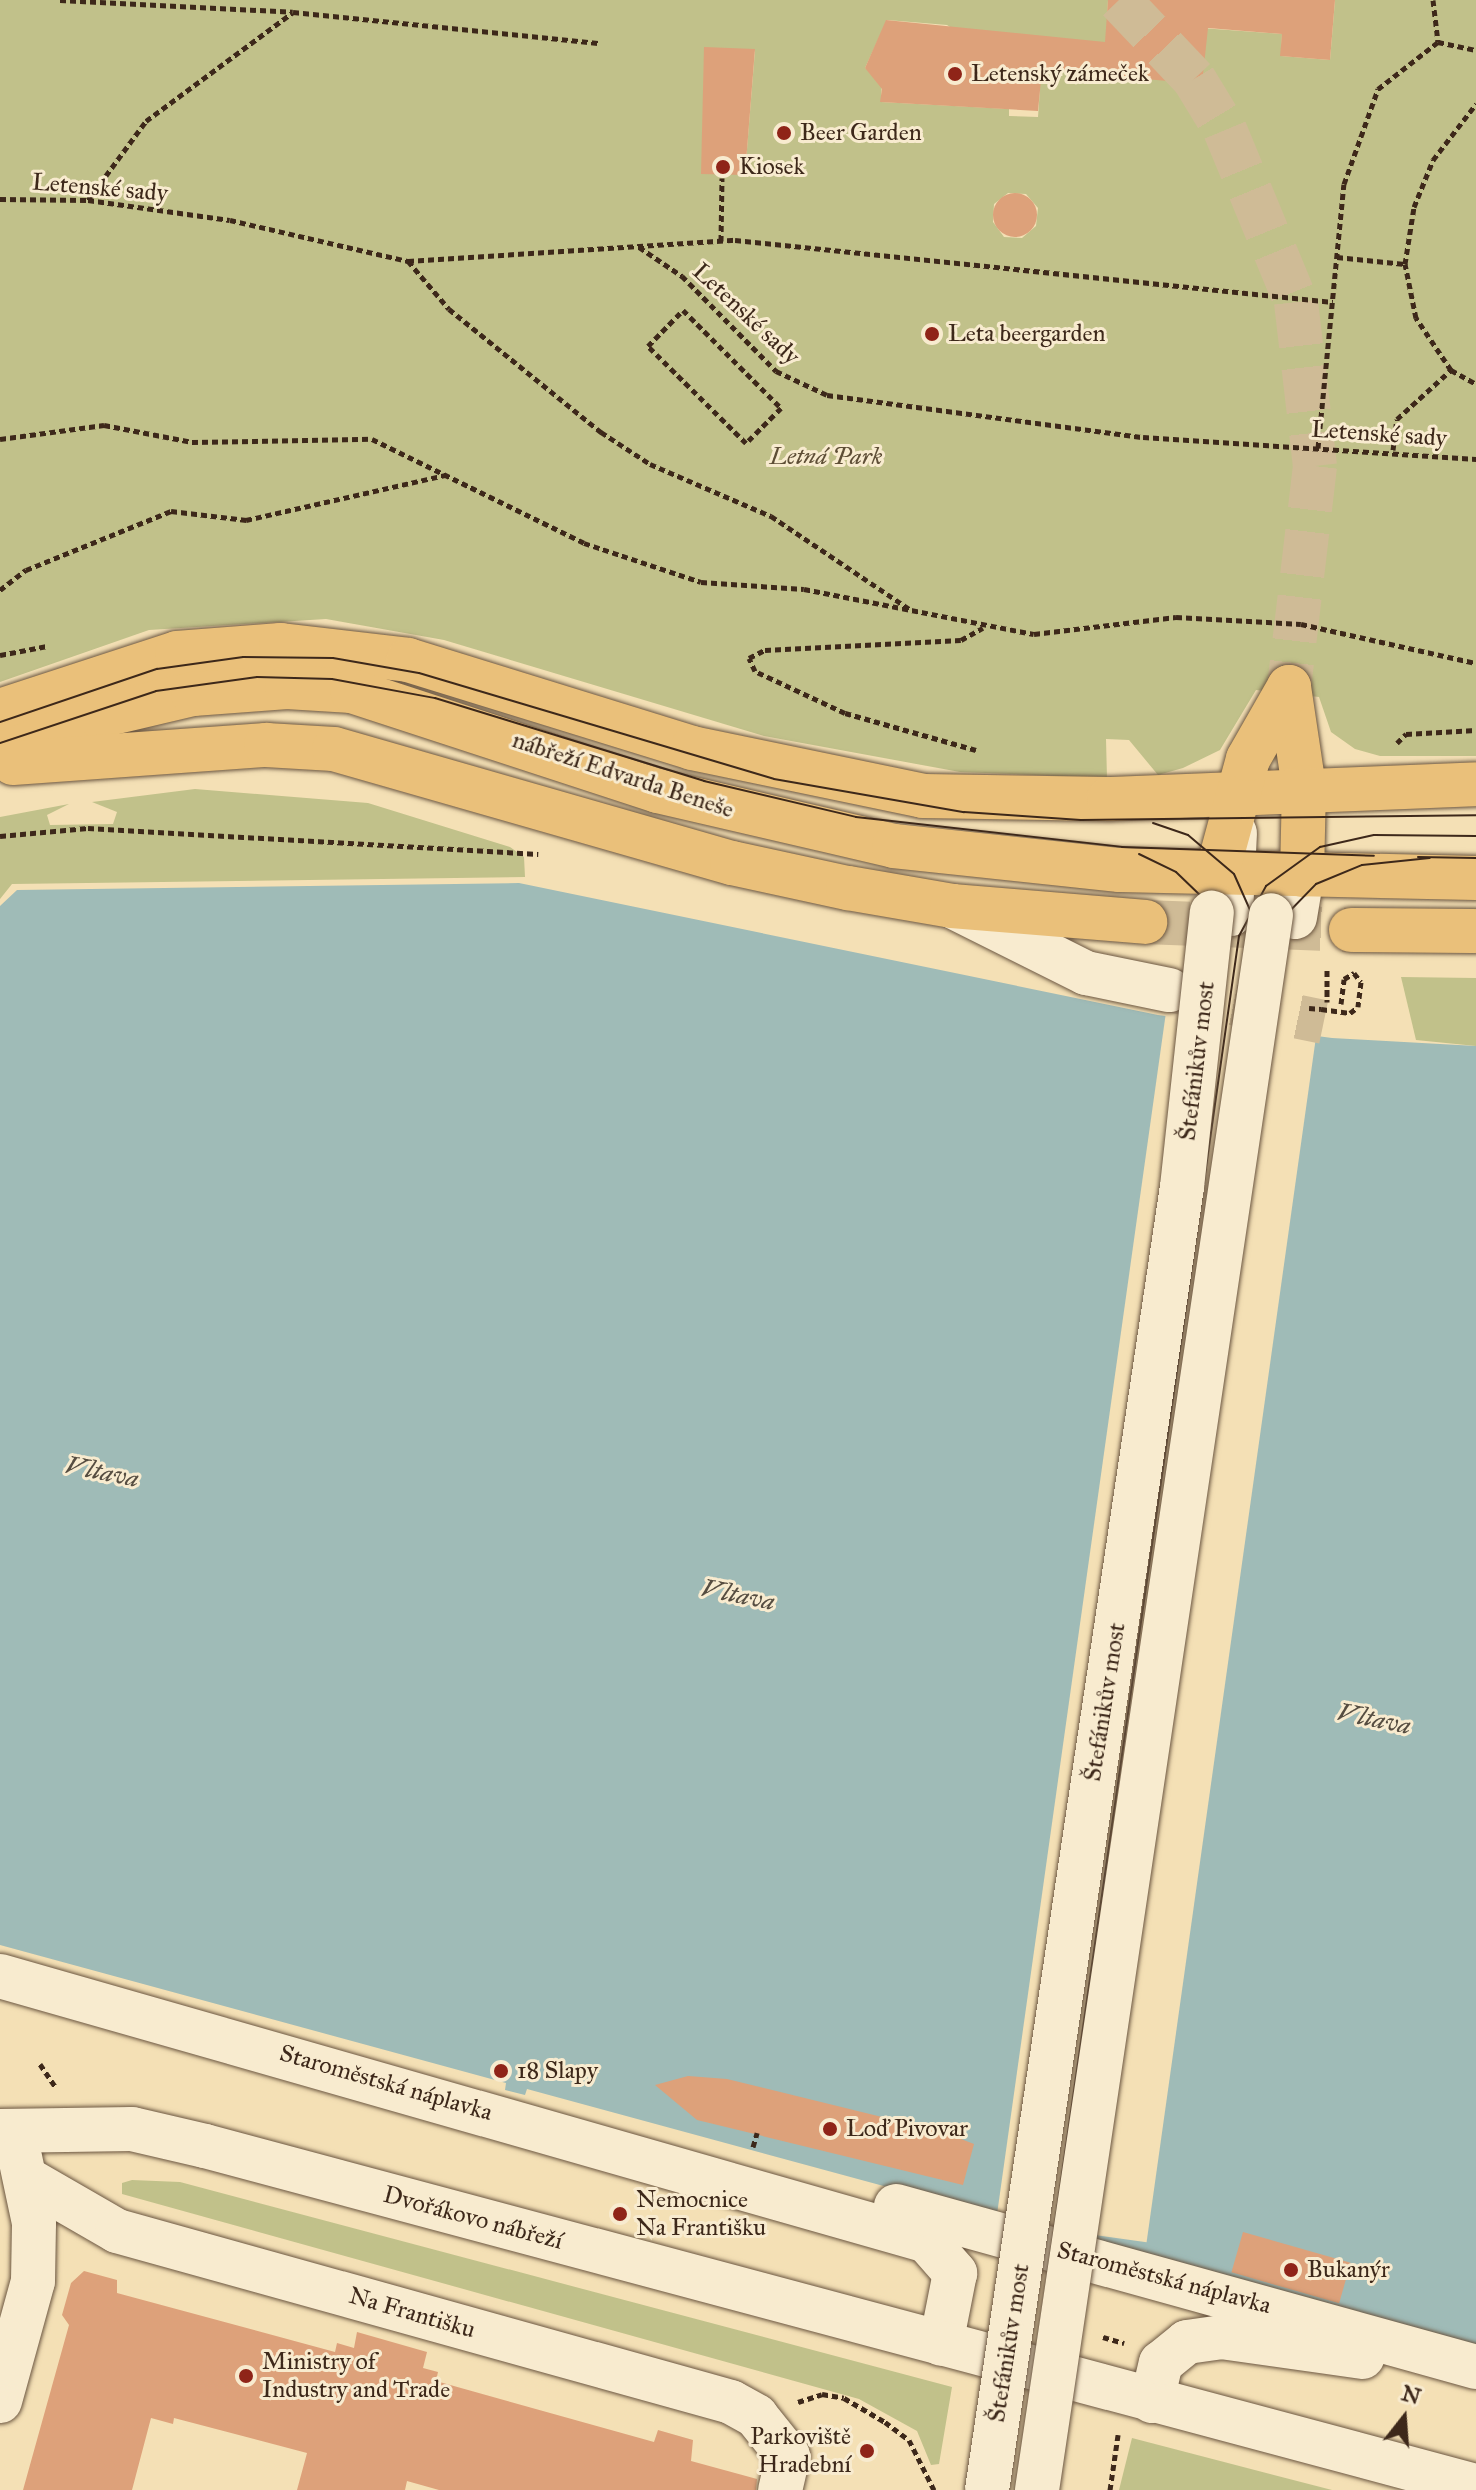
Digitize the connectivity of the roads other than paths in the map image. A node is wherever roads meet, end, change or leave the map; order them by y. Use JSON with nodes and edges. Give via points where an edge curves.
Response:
{"nodes":[{"id":1,"x":0,"y":711,"type":"edge"},
{"id":2,"x":0,"y":755,"type":"edge"},
{"id":3,"x":0,"y":764,"type":"edge"},
{"id":4,"x":1476,"y":784,"type":"edge"},
{"id":5,"x":1304,"y":787,"type":"junction"},
{"id":6,"x":1237,"y":791,"type":"junction"},
{"id":7,"x":1476,"y":878,"type":"edge"},
{"id":8,"x":1255,"y":894,"type":"junction"},
{"id":9,"x":952,"y":906,"type":"junction"},
{"id":10,"x":1145,"y":922,"type":"tunnel mouth"},
{"id":11,"x":1351,"y":930,"type":"tunnel mouth"},
{"id":12,"x":1476,"y":931,"type":"edge"},
{"id":13,"x":1169,"y":990,"type":"tunnel mouth"},
{"id":14,"x":0,"y":1976,"type":"edge"},
{"id":15,"x":64,"y":1992,"type":"junction"},
{"id":16,"x":0,"y":1996,"type":"edge"},
{"id":17,"x":87,"y":2130,"type":"junction"},
{"id":18,"x":6,"y":2132,"type":"edge"},
{"id":19,"x":708,"y":2175,"type":"junction"},
{"id":20,"x":27,"y":2179,"type":"junction"},
{"id":21,"x":17,"y":2222,"type":"edge"},
{"id":22,"x":941,"y":2344,"type":"junction"},
{"id":23,"x":1476,"y":2367,"type":"edge"},
{"id":24,"x":1476,"y":2373,"type":"edge"},
{"id":25,"x":0,"y":2401,"type":"edge"},
{"id":26,"x":1152,"y":2401,"type":"junction"},
{"id":27,"x":784,"y":2473,"type":"edge"},
{"id":28,"x":1476,"y":2486,"type":"edge"},
{"id":29,"x":987,"y":2490,"type":"edge"},
{"id":30,"x":1017,"y":2490,"type":"edge"},
{"id":31,"x":1037,"y":2490,"type":"edge"},
{"id":32,"x":1062,"y":2490,"type":"edge"}],
"edges":[{"from":1,"to":6,"type":"main road","name":"nábřeží Edvarda Beneše","via":[[177,653],[231,645],[327,647],[446,670],[750,763],[923,796],[1109,799]]},
{"from":2,"to":8,"type":"main road","name":"nábřeží Edvarda Beneše","via":[[99,716],[193,694],[287,687],[352,691],[658,791],[820,832],[960,856]]},
{"from":3,"to":9,"type":"main road","via":[[250,745],[334,749],[732,863]]},
{"from":4,"to":5,"type":"main road","name":"nábřeží Edvarda Beneše"},
{"from":5,"to":6,"type":"main road","name":"nábřeží Edvarda Beneše"},
{"from":5,"to":6,"type":"main road","via":[[1289,687],[1258,737]]},
{"from":5,"to":8,"type":"main road"},
{"from":6,"to":8,"type":"main road"},
{"from":7,"to":8,"type":"main road","name":"nábřeží Edvarda Beneše"},
{"from":8,"to":29,"type":"street","name":"Štefánikův most","bridge":true,"via":[[1182,1187]]},
{"from":8,"to":30,"type":"street","via":[[1198,1246]]},
{"from":8,"to":31,"type":"street","bridge":true},
{"from":8,"to":32,"type":"street"},
{"from":9,"to":10,"type":"main road"},
{"from":9,"to":13,"type":"street","via":[[1086,973]]},
{"from":11,"to":12,"type":"main road"},
{"from":14,"to":15,"type":"street","name":"Staroměstská náplavka"},
{"from":15,"to":16,"type":"street","name":"Staroměstská náplavka"},
{"from":15,"to":19,"type":"street","name":"Staroměstská náplavka"},
{"from":17,"to":18,"type":"street","name":"Dvořákovo nábřeží"},
{"from":17,"to":20,"type":"street"},
{"from":17,"to":22,"type":"street","name":"Dvořákovo nábřeží","via":[[132,2129],[205,2146]]},
{"from":18,"to":20,"type":"street"},
{"from":19,"to":22,"type":"street","name":"Staroměstská náplavka","via":[[927,2241],[955,2273]]},
{"from":19,"to":23,"type":"street","name":"Staroměstská náplavka","via":[[830,2187]]},
{"from":20,"to":21,"type":"street"},
{"from":20,"to":27,"type":"street","name":"Na Františku","via":[[117,2231],[731,2402],[756,2416]]},
{"from":21,"to":25,"type":"street","via":[[33,2281]]},
{"from":22,"to":26,"type":"street","name":"Dvořákovo nábřeží"},
{"from":24,"to":26,"type":"street","via":[[1221,2337],[1167,2354]]},
{"from":26,"to":28,"type":"street","name":"Dvořákovo nábřeží"}]}
